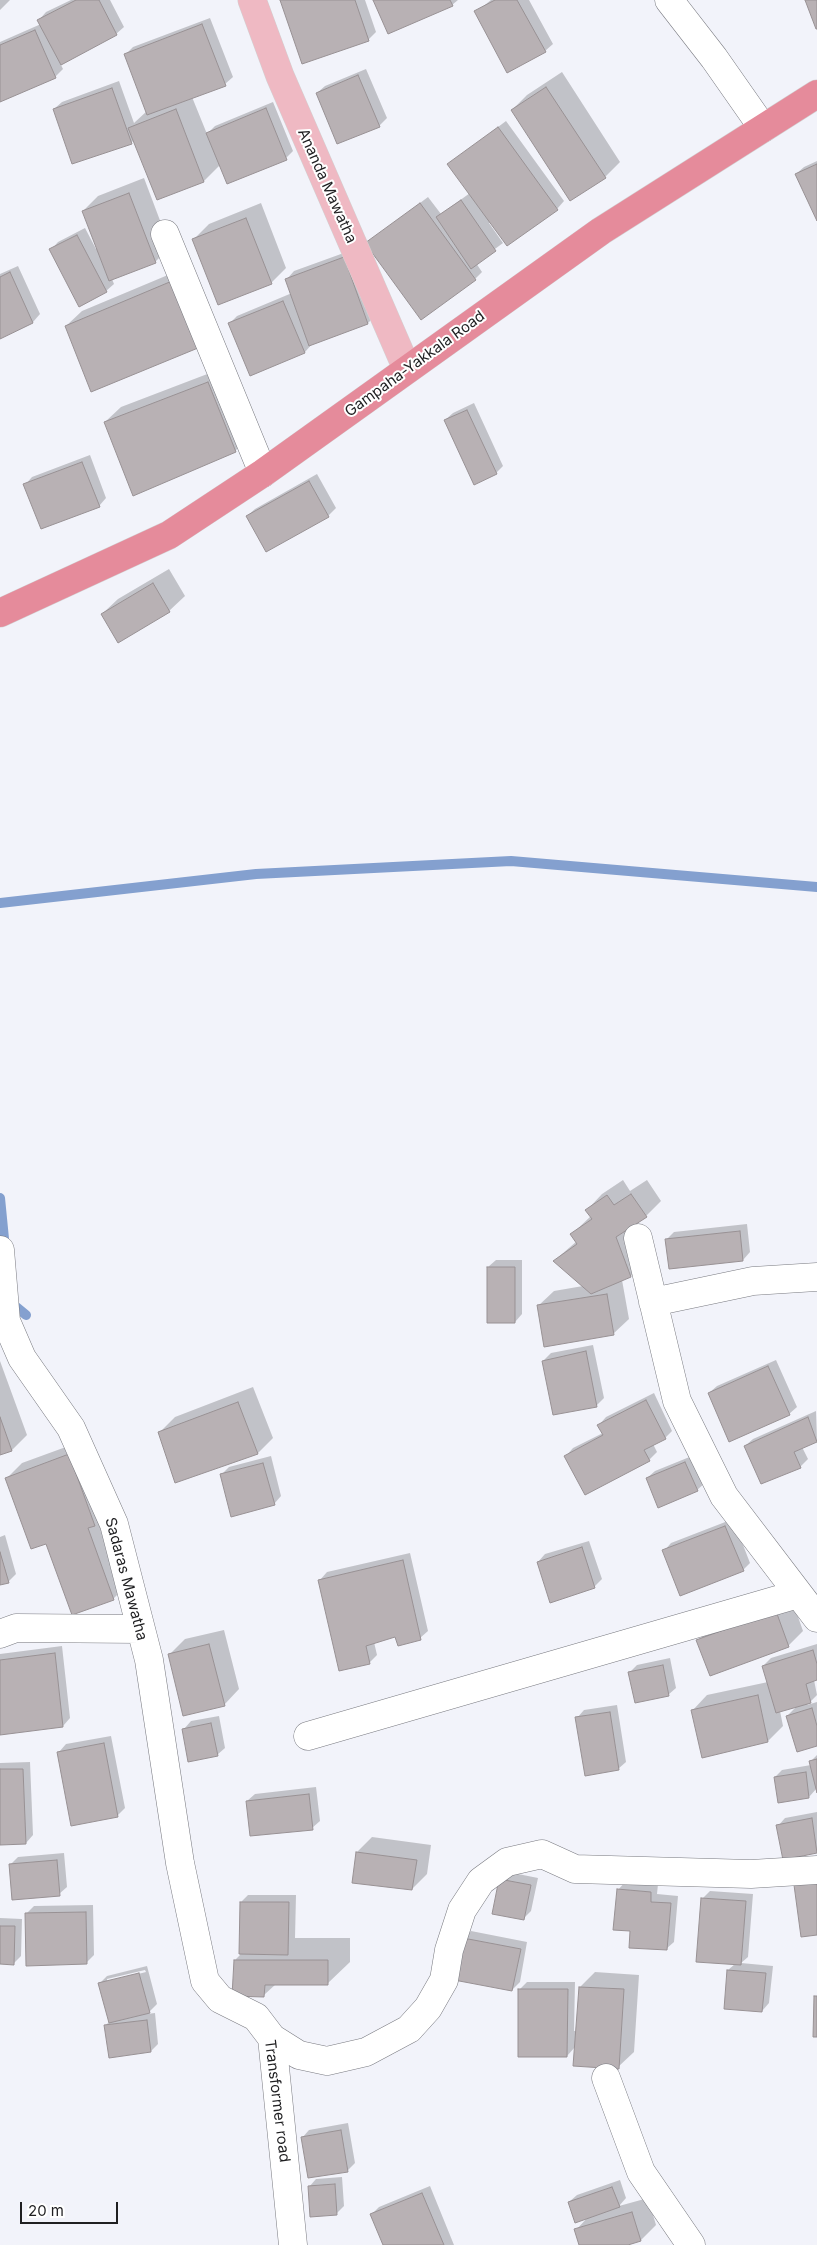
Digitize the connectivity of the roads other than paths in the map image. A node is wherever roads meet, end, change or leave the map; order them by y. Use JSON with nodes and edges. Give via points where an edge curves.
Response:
{"nodes":[{"id":1,"x":252,"y":0,"type":"edge"},
{"id":2,"x":669,"y":0,"type":"edge"},
{"id":3,"x":817,"y":94,"type":"edge"},
{"id":4,"x":763,"y":128,"type":"junction"},
{"id":5,"x":165,"y":234,"type":"dead end"},
{"id":6,"x":407,"y":369,"type":"junction"},
{"id":7,"x":263,"y":473,"type":"junction"},
{"id":8,"x":0,"y":613,"type":"edge"},
{"id":9,"x":638,"y":1238,"type":"dead end"},
{"id":10,"x":0,"y":1250,"type":"edge"},
{"id":11,"x":817,"y":1277,"type":"edge"},
{"id":12,"x":653,"y":1302,"type":"junction"},
{"id":13,"x":798,"y":1594,"type":"junction"},
{"id":14,"x":817,"y":1618,"type":"edge"},
{"id":15,"x":140,"y":1629,"type":"junction"},
{"id":16,"x":0,"y":1634,"type":"edge"},
{"id":17,"x":308,"y":1736,"type":"dead end"},
{"id":18,"x":168,"y":1783,"type":"joint"},
{"id":19,"x":817,"y":1870,"type":"edge"},
{"id":20,"x":272,"y":2038,"type":"junction"},
{"id":21,"x":606,"y":2078,"type":"dead end"},
{"id":22,"x":293,"y":2245,"type":"edge"},
{"id":23,"x":691,"y":2245,"type":"edge"}],
"edges":[{"from":1,"to":6,"type":"main road","name":"Ananda Mawatha","via":[[323,180]]},
{"from":2,"to":4,"type":"street"},
{"from":3,"to":4,"type":"highway","name":"Gampaha-Yakkala Road"},
{"from":4,"to":6,"type":"highway","name":"Gampaha-Yakkala Road","via":[[601,231]]},
{"from":5,"to":7,"type":"street"},
{"from":6,"to":7,"type":"highway","name":"Gampaha-Yakkala Road"},
{"from":7,"to":8,"type":"highway","name":"Gampaha-Yakkala Road","via":[[169,535]]},
{"from":9,"to":12,"type":"street"},
{"from":10,"to":15,"type":"street","name":"Sadaras Mawatha","via":[[6,1321],[22,1358],[71,1428],[114,1524]]},
{"from":11,"to":12,"type":"street","via":[[753,1281]]},
{"from":12,"to":13,"type":"street","via":[[677,1401],[724,1496]]},
{"from":13,"to":14,"type":"street"},
{"from":13,"to":17,"type":"street"},
{"from":15,"to":16,"type":"street","via":[[16,1628]]},
{"from":15,"to":18,"type":"street","name":"Sadaras Mawatha","via":[[149,1660]]},
{"from":18,"to":20,"type":"street","name":"Transformer road","via":[[180,1863],[205,1981],[220,1999],[256,2017]]},
{"from":19,"to":20,"type":"street","via":[[751,1874],[575,1869],[542,1854],[507,1862],[481,1881],[462,1910],[449,1950],[444,1980],[428,2008],[409,2029],[366,2052],[327,2061],[299,2055]]},
{"from":20,"to":22,"type":"street","name":"Transformer road"},
{"from":21,"to":23,"type":"street","via":[[641,2172]]}]}
